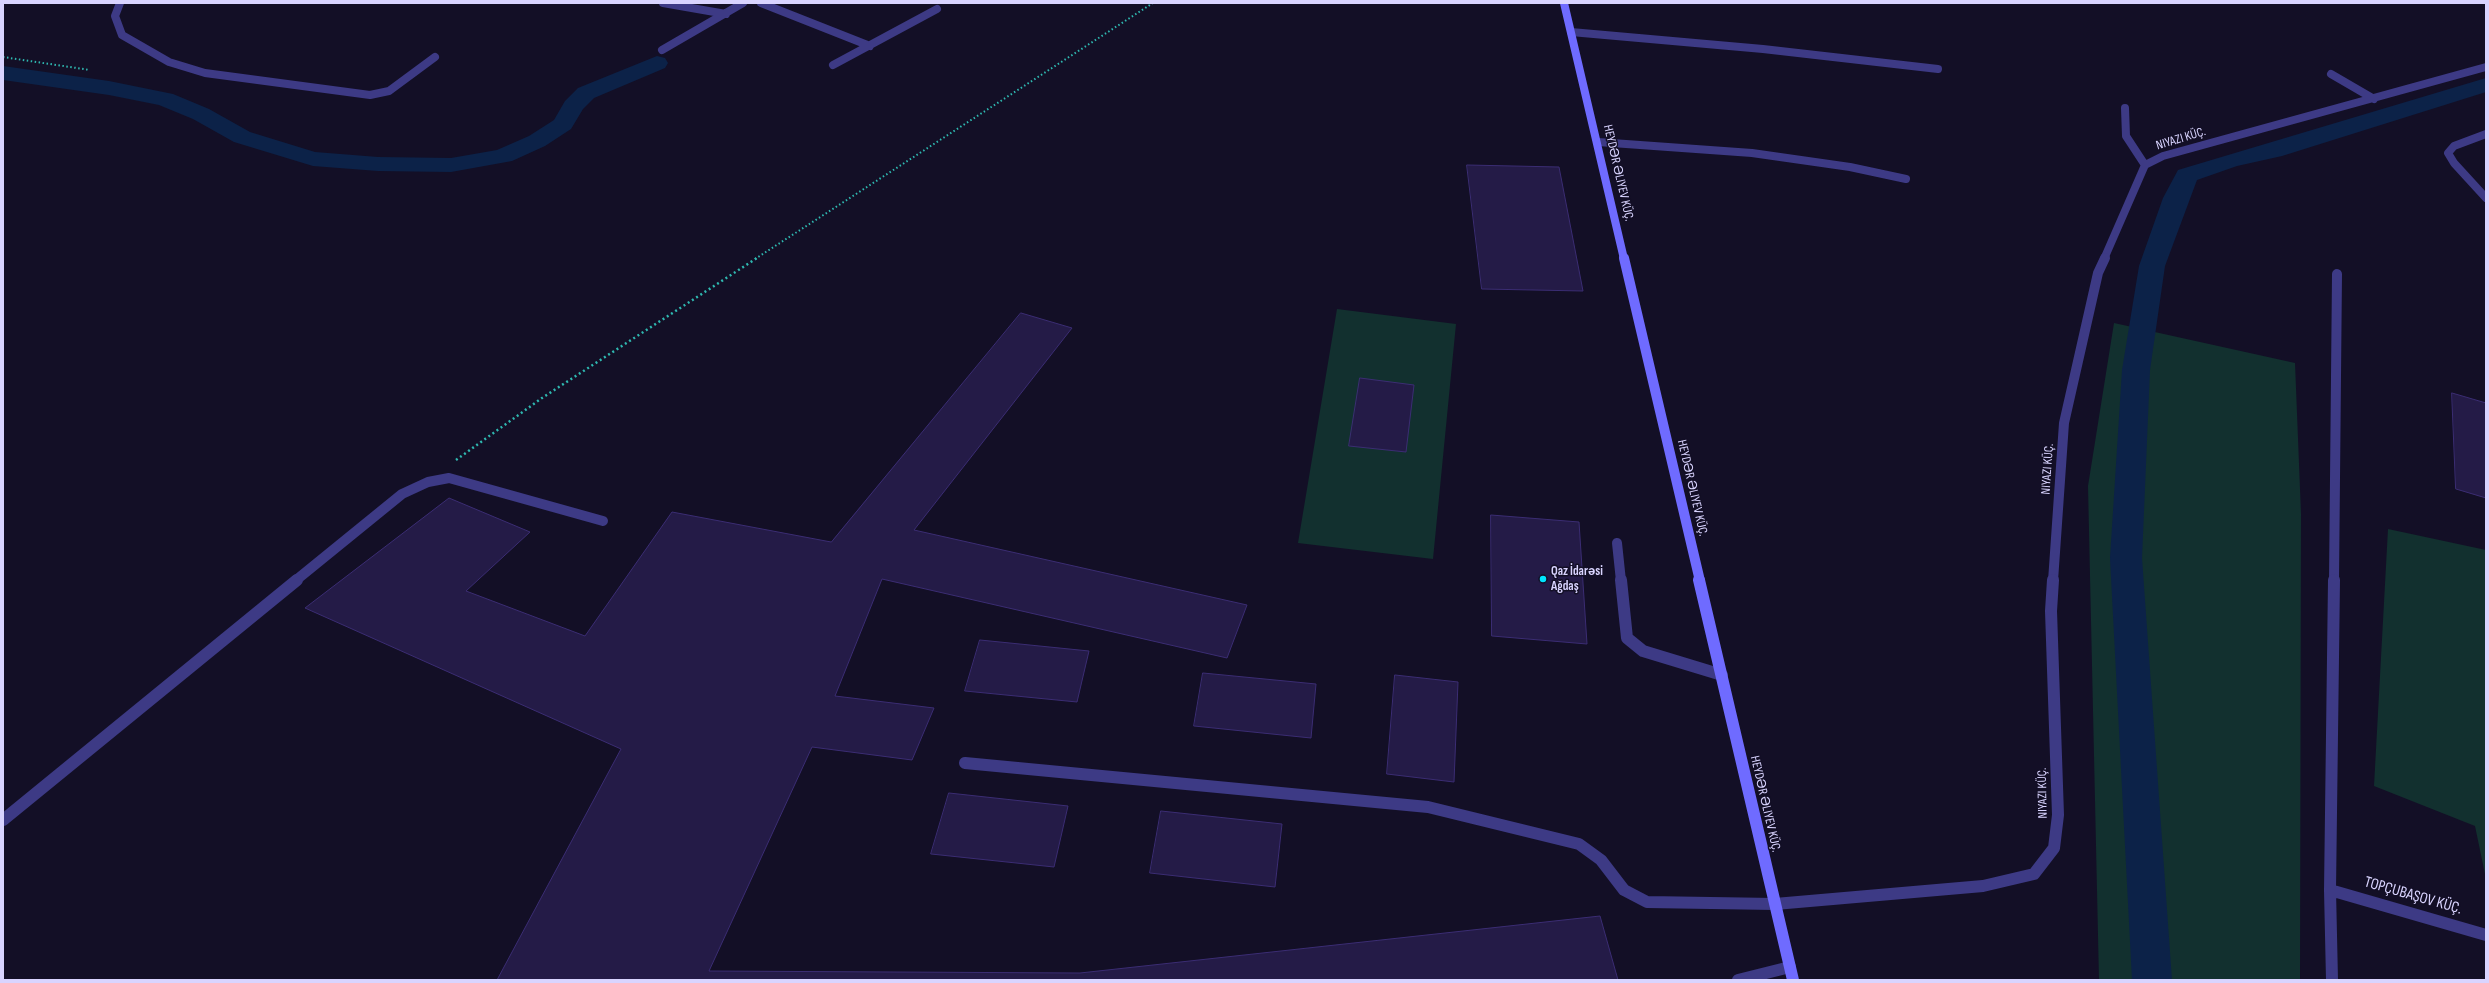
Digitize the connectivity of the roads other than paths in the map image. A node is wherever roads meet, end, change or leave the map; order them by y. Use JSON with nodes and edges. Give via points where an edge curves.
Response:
{"nodes":[{"id":1,"x":120,"y":3,"type":"edge"},
{"id":2,"x":663,"y":3,"type":"edge"},
{"id":3,"x":743,"y":3,"type":"edge"},
{"id":4,"x":761,"y":3,"type":"edge"},
{"id":5,"x":1564,"y":3,"type":"edge"},
{"id":6,"x":937,"y":9,"type":"dead end"},
{"id":7,"x":726,"y":14,"type":"junction"},
{"id":8,"x":1571,"y":32,"type":"junction"},
{"id":9,"x":870,"y":46,"type":"junction"},
{"id":10,"x":662,"y":50,"type":"dead end"},
{"id":11,"x":435,"y":57,"type":"dead end"},
{"id":12,"x":833,"y":65,"type":"dead end"},
{"id":13,"x":2486,"y":67,"type":"edge"},
{"id":14,"x":1938,"y":69,"type":"dead end"},
{"id":15,"x":2331,"y":74,"type":"dead end"},
{"id":16,"x":2374,"y":98,"type":"junction"},
{"id":17,"x":2125,"y":108,"type":"dead end"},
{"id":18,"x":2486,"y":134,"type":"edge"},
{"id":19,"x":1598,"y":142,"type":"junction"},
{"id":20,"x":2146,"y":165,"type":"junction"},
{"id":21,"x":1906,"y":179,"type":"dead end"},
{"id":22,"x":2486,"y":198,"type":"edge"},
{"id":23,"x":2337,"y":274,"type":"dead end"},
{"id":24,"x":603,"y":521,"type":"dead end"},
{"id":25,"x":1617,"y":543,"type":"dead end"},
{"id":26,"x":1722,"y":675,"type":"junction"},
{"id":27,"x":965,"y":763,"type":"dead end"},
{"id":28,"x":3,"y":820,"type":"edge"},
{"id":29,"x":2330,"y":890,"type":"junction"},
{"id":30,"x":1775,"y":904,"type":"junction"},
{"id":31,"x":2486,"y":935,"type":"edge"},
{"id":32,"x":1791,"y":974,"type":"edge"},
{"id":33,"x":1738,"y":980,"type":"edge"},
{"id":34,"x":2332,"y":980,"type":"edge"}],
"edges":[{"from":1,"to":11,"type":"street","via":[[115,16],[122,35],[169,62],[205,73],[370,95],[389,91]]},
{"from":2,"to":7,"type":"street"},
{"from":3,"to":7,"type":"street"},
{"from":4,"to":9,"type":"street"},
{"from":5,"to":8,"type":"main road","name":"HEYDƏR ƏLIYEV KÜÇ."},
{"from":6,"to":9,"type":"street"},
{"from":7,"to":10,"type":"street"},
{"from":8,"to":14,"type":"street","via":[[1763,49]]},
{"from":8,"to":19,"type":"main road","name":"HEYDƏR ƏLIYEV KÜÇ."},
{"from":9,"to":12,"type":"street"},
{"from":13,"to":16,"type":"street","name":"NIYAZI KÜÇ."},
{"from":15,"to":16,"type":"street"},
{"from":16,"to":20,"type":"street","name":"NIYAZI KÜÇ.","via":[[2163,156]]},
{"from":17,"to":20,"type":"street","via":[[2126,136]]},
{"from":18,"to":22,"type":"street","via":[[2454,146],[2448,153]]},
{"from":19,"to":21,"type":"street","via":[[1752,153],[1850,167]]},
{"from":19,"to":26,"type":"main road","name":"HEYDƏR ƏLIYEV KÜÇ."},
{"from":20,"to":30,"type":"street","name":"NIYAZI KÜÇ.","via":[[2098,273],[2064,423],[2051,611],[2058,815],[2054,848],[2034,874],[1983,886]]},
{"from":23,"to":29,"type":"street"},
{"from":24,"to":28,"type":"street","via":[[449,478],[428,482],[402,494]]},
{"from":25,"to":26,"type":"street","via":[[1627,638],[1642,651]]},
{"from":26,"to":30,"type":"main road","name":"HEYDƏR ƏLIYEV KÜÇ."},
{"from":27,"to":30,"type":"street","name":"NIYAZI KÜÇ.","via":[[1428,807],[1578,844],[1601,860],[1624,890],[1647,902]]},
{"from":29,"to":31,"type":"street","name":"TOPÇUBAŞOV KÜÇ."},
{"from":29,"to":34,"type":"street"},
{"from":30,"to":32,"type":"main road","name":"HEYDƏR ƏLIYEV KÜÇ."},
{"from":32,"to":33,"type":"street"}]}
